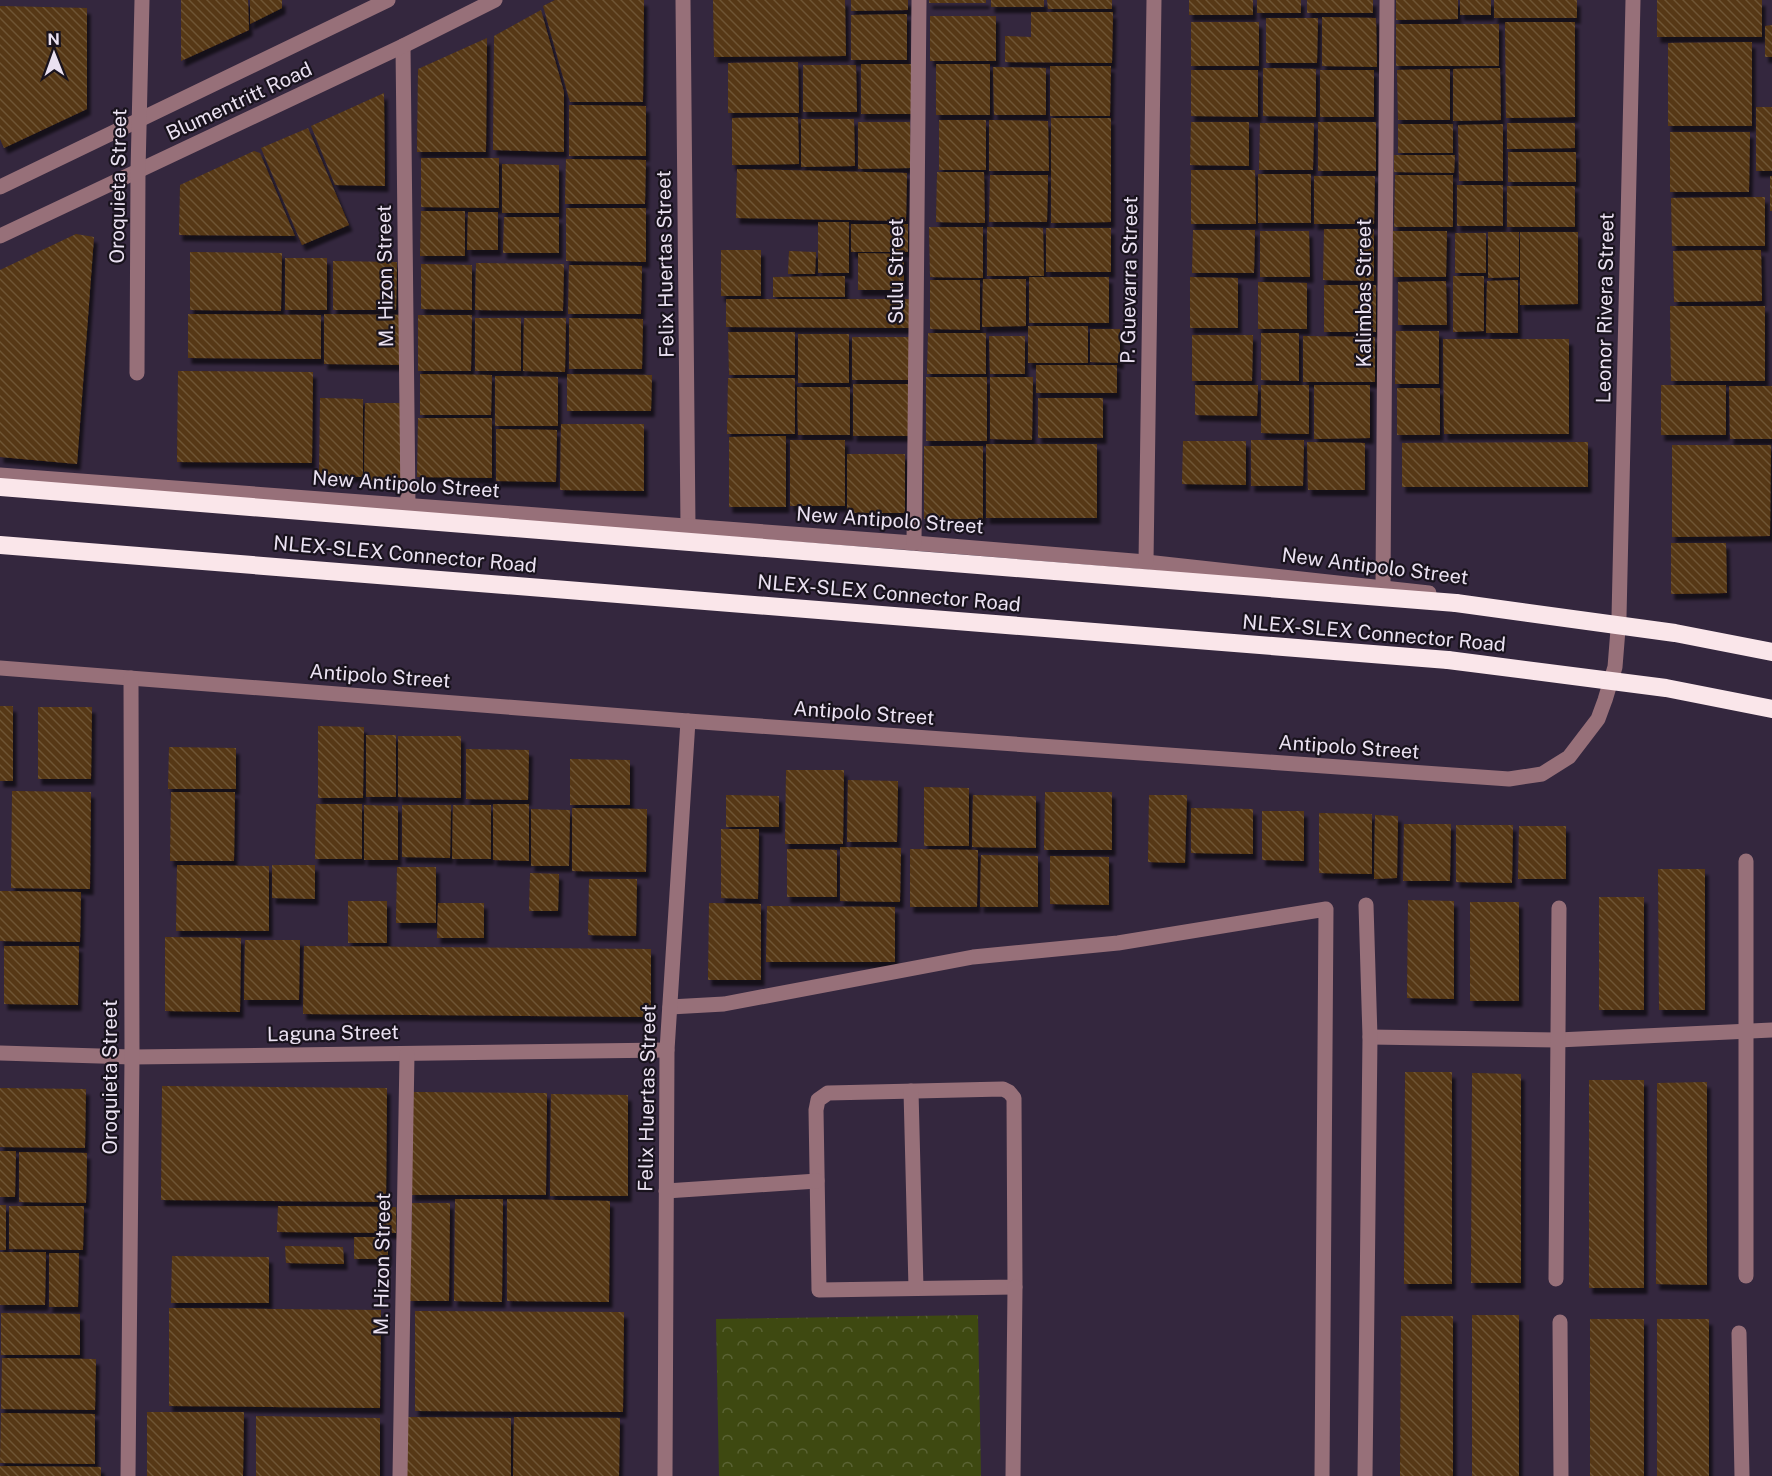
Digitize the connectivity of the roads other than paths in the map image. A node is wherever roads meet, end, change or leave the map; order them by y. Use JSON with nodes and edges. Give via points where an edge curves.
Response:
{"nodes":[{"id":1,"x":142,"y":0,"type":"edge"},
{"id":2,"x":388,"y":0,"type":"edge"},
{"id":3,"x":495,"y":0,"type":"edge"},
{"id":4,"x":683,"y":0,"type":"edge"},
{"id":5,"x":919,"y":0,"type":"edge"},
{"id":6,"x":1154,"y":0,"type":"edge"},
{"id":7,"x":1387,"y":0,"type":"edge"},
{"id":8,"x":1633,"y":0,"type":"edge"},
{"id":9,"x":404,"y":46,"type":"junction"},
{"id":10,"x":140,"y":118,"type":"junction"},
{"id":11,"x":138,"y":171,"type":"junction"},
{"id":12,"x":0,"y":187,"type":"edge"},
{"id":13,"x":0,"y":236,"type":"edge"},
{"id":14,"x":137,"y":373,"type":"dead end"},
{"id":15,"x":0,"y":475,"type":"edge"},
{"id":16,"x":0,"y":488,"type":"edge"},
{"id":17,"x":408,"y":505,"type":"junction"},
{"id":18,"x":688,"y":527,"type":"junction"},
{"id":19,"x":914,"y":543,"type":"junction"},
{"id":20,"x":0,"y":544,"type":"edge"},
{"id":21,"x":1146,"y":562,"type":"junction"},
{"id":22,"x":1383,"y":587,"type":"junction"},
{"id":23,"x":1619,"y":617,"type":"junction"},
{"id":24,"x":1772,"y":651,"type":"edge"},
{"id":25,"x":0,"y":668,"type":"edge"},
{"id":26,"x":131,"y":678,"type":"junction"},
{"id":27,"x":1772,"y":709,"type":"edge"},
{"id":28,"x":688,"y":721,"type":"junction"},
{"id":29,"x":1746,"y":861,"type":"dead end"},
{"id":30,"x":1366,"y":905,"type":"dead end"},
{"id":31,"x":1558,"y":908,"type":"dead end"},
{"id":32,"x":670,"y":1006,"type":"junction"},
{"id":33,"x":1772,"y":1030,"type":"edge"},
{"id":34,"x":1747,"y":1031,"type":"junction"},
{"id":35,"x":1370,"y":1037,"type":"junction"},
{"id":36,"x":1558,"y":1040,"type":"junction"},
{"id":37,"x":667,"y":1050,"type":"junction"},
{"id":38,"x":0,"y":1053,"type":"edge"},
{"id":39,"x":407,"y":1054,"type":"junction"},
{"id":40,"x":132,"y":1057,"type":"junction"},
{"id":41,"x":911,"y":1091,"type":"junction"},
{"id":42,"x":818,"y":1181,"type":"junction"},
{"id":43,"x":666,"y":1191,"type":"junction"},
{"id":44,"x":1746,"y":1276,"type":"dead end"},
{"id":45,"x":1556,"y":1279,"type":"dead end"},
{"id":46,"x":1015,"y":1287,"type":"junction"},
{"id":47,"x":916,"y":1288,"type":"junction"},
{"id":48,"x":1560,"y":1322,"type":"dead end"},
{"id":49,"x":1740,"y":1332,"type":"dead end"},
{"id":50,"x":128,"y":1476,"type":"edge"},
{"id":51,"x":400,"y":1476,"type":"edge"},
{"id":52,"x":665,"y":1476,"type":"edge"},
{"id":53,"x":1013,"y":1476,"type":"edge"},
{"id":54,"x":1322,"y":1476,"type":"edge"},
{"id":55,"x":1365,"y":1476,"type":"edge"},
{"id":56,"x":1561,"y":1476,"type":"edge"},
{"id":57,"x":1742,"y":1476,"type":"edge"}],
"edges":[{"from":1,"to":10,"type":"street","name":"Oroquieta Street"},
{"from":2,"to":10,"type":"street","name":"Blumentritt Road"},
{"from":3,"to":9,"type":"street","name":"Blumentritt Road"},
{"from":4,"to":18,"type":"street","name":"Felix Huertas Street"},
{"from":5,"to":19,"type":"street","name":"Sulu Street"},
{"from":6,"to":21,"type":"street","name":"P. Guevarra Street"},
{"from":7,"to":22,"type":"street","name":"Kalimbas Street"},
{"from":8,"to":23,"type":"street","name":"Leonor Rivera Street"},
{"from":9,"to":11,"type":"street","name":"Blumentritt Road"},
{"from":9,"to":17,"type":"street","name":"M. Hizon Street"},
{"from":10,"to":11,"type":"street","name":"Oroquieta Street"},
{"from":10,"to":12,"type":"street","name":"Blumentritt Road"},
{"from":11,"to":13,"type":"street","name":"Blumentritt Road"},
{"from":11,"to":14,"type":"street","name":"Oroquieta Street"},
{"from":15,"to":17,"type":"street","name":"New Antipolo Street"},
{"from":16,"to":24,"type":"highway","name":"NLEX-SLEX Connector Road","bridge":true,"via":[[1456,603],[1675,633]]},
{"from":17,"to":18,"type":"street","name":"New Antipolo Street"},
{"from":18,"to":19,"type":"street","name":"New Antipolo Street"},
{"from":19,"to":21,"type":"street","name":"New Antipolo Street"},
{"from":20,"to":27,"type":"highway","name":"NLEX-SLEX Connector Road","bridge":true,"via":[[1449,660],[1666,688]]},
{"from":21,"to":22,"type":"street","name":"New Antipolo Street"},
{"from":22,"to":23,"type":"street","name":"New Antipolo Street"},
{"from":23,"to":24,"type":"street","name":"New Antipolo Street"},
{"from":23,"to":28,"type":"street","name":"Antipolo Street","via":[[1615,667],[1598,719],[1569,757],[1542,774],[1509,779]]},
{"from":25,"to":26,"type":"street","name":"Antipolo Street"},
{"from":26,"to":28,"type":"street","name":"Antipolo Street"},
{"from":26,"to":40,"type":"street","name":"Oroquieta Street"},
{"from":28,"to":32,"type":"street","name":"Felix Huertas Street"},
{"from":29,"to":34,"type":"street"},
{"from":30,"to":35,"type":"street"},
{"from":31,"to":36,"type":"street"},
{"from":32,"to":37,"type":"street","name":"Felix Huertas Street"},
{"from":32,"to":54,"type":"street","via":[[724,1004],[973,957],[1118,943],[1326,909]]},
{"from":33,"to":34,"type":"street"},
{"from":34,"to":36,"type":"street"},
{"from":34,"to":44,"type":"street"},
{"from":35,"to":36,"type":"street"},
{"from":35,"to":55,"type":"street"},
{"from":36,"to":45,"type":"street"},
{"from":37,"to":39,"type":"street","name":"Laguna Street"},
{"from":37,"to":43,"type":"street","name":"Felix Huertas Street"},
{"from":38,"to":40,"type":"street","name":"Laguna Street"},
{"from":39,"to":40,"type":"street","name":"Laguna Street"},
{"from":39,"to":51,"type":"street","name":"M. Hizon Street"},
{"from":40,"to":50,"type":"street","name":"Oroquieta Street"},
{"from":41,"to":42,"type":"street","via":[[828,1094],[818,1100]]},
{"from":41,"to":46,"type":"street","via":[[1003,1089],[1014,1098]]},
{"from":41,"to":47,"type":"street"},
{"from":42,"to":43,"type":"street"},
{"from":42,"to":47,"type":"street","via":[[819,1290]]},
{"from":43,"to":52,"type":"street","name":"Felix Huertas Street"},
{"from":46,"to":47,"type":"street"},
{"from":46,"to":53,"type":"street"},
{"from":48,"to":56,"type":"street"},
{"from":49,"to":57,"type":"street"}]}
